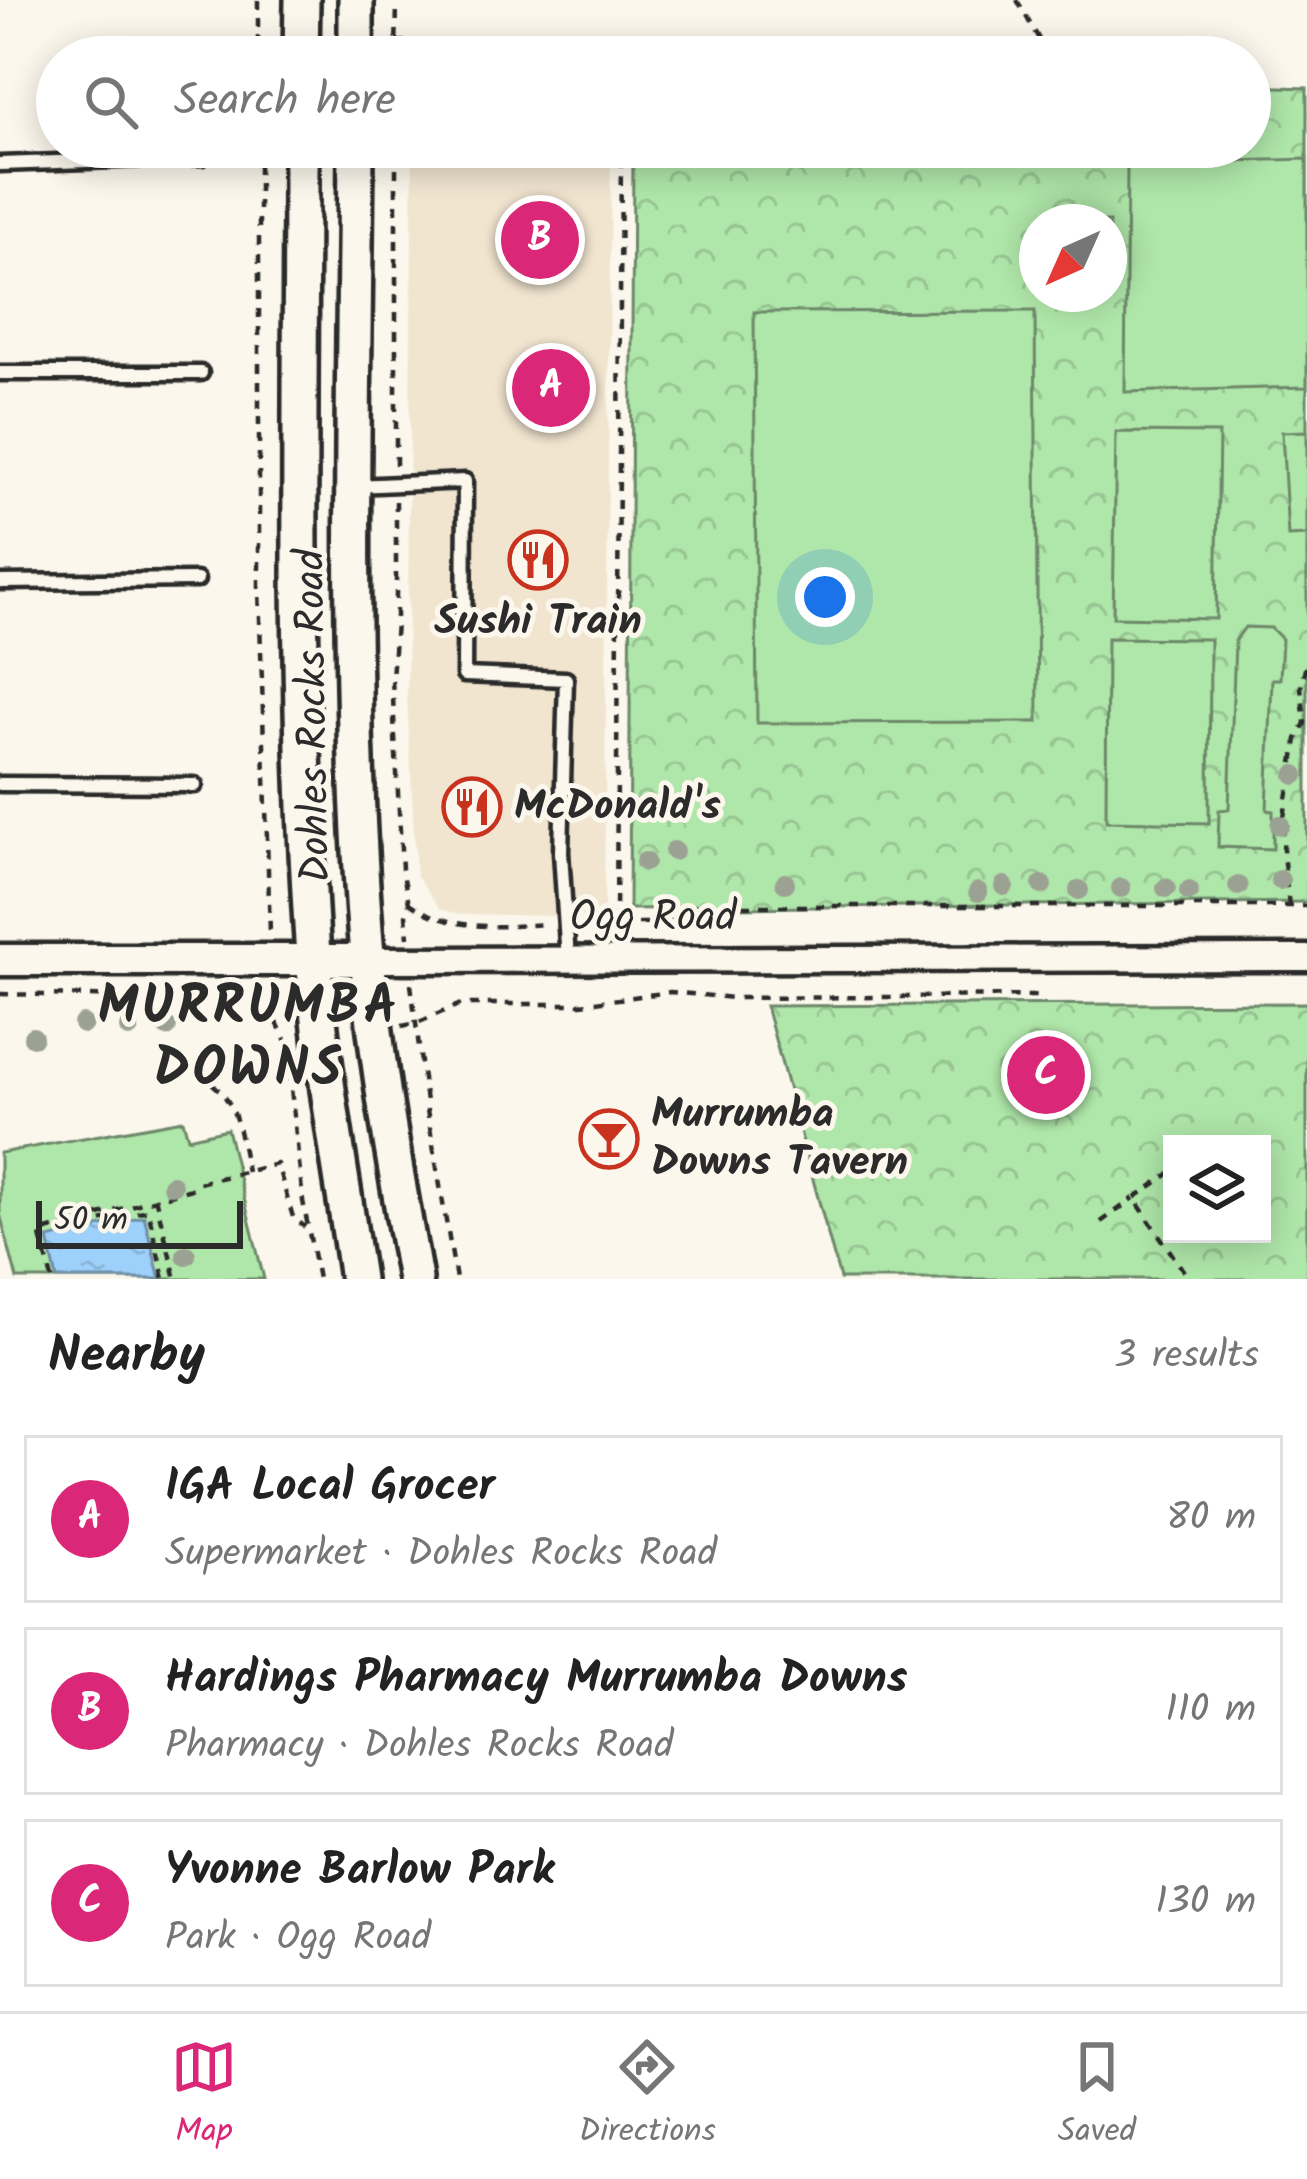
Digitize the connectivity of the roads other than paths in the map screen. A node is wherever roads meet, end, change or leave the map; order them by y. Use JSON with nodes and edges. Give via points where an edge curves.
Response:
{"nodes":[{"id":1,"x":302,"y":0,"type":"edge"},
{"id":2,"x":356,"y":0,"type":"edge"},
{"id":3,"x":301,"y":36,"type":"edge"},
{"id":4,"x":356,"y":36,"type":"edge"},
{"id":5,"x":36,"y":163,"type":"edge"},
{"id":6,"x":0,"y":164,"type":"edge"},
{"id":7,"x":301,"y":168,"type":"edge"},
{"id":8,"x":356,"y":168,"type":"edge"},
{"id":9,"x":0,"y":373,"type":"edge"},
{"id":10,"x":201,"y":373,"type":"dead end"},
{"id":11,"x":355,"y":487,"type":"junction"},
{"id":12,"x":197,"y":580,"type":"dead end"},
{"id":13,"x":0,"y":582,"type":"edge"},
{"id":14,"x":0,"y":784,"type":"edge"},
{"id":15,"x":195,"y":785,"type":"dead end"},
{"id":16,"x":1307,"y":958,"type":"edge"},
{"id":17,"x":313,"y":959,"type":"junction"},
{"id":18,"x":0,"y":960,"type":"edge"},
{"id":19,"x":367,"y":960,"type":"junction"},
{"id":20,"x":568,"y":961,"type":"junction"},
{"id":21,"x":357,"y":1279,"type":"edge"},
{"id":22,"x":416,"y":1279,"type":"edge"}],
"edges":[{"from":1,"to":3,"type":"main road"},
{"from":2,"to":4,"type":"main road"},
{"from":5,"to":6,"type":"lane"},
{"from":7,"to":17,"type":"main road","name":"Dohles Rocks Road","via":[[301,697]]},
{"from":8,"to":11,"type":"main road","name":"Dohles Rocks Road"},
{"from":9,"to":10,"type":"lane"},
{"from":11,"to":19,"type":"main road","name":"Dohles Rocks Road","via":[[355,725]]},
{"from":11,"to":20,"type":"lane","via":[[465,481],[464,675],[566,679]]},
{"from":12,"to":13,"type":"lane"},
{"from":14,"to":15,"type":"lane"},
{"from":16,"to":20,"type":"street","name":"Ogg Road"},
{"from":17,"to":18,"type":"street","name":"Ogg Road"},
{"from":17,"to":19,"type":"street","name":"Ogg Road"},
{"from":17,"to":21,"type":"main road","name":"Dohles Rocks Road"},
{"from":19,"to":20,"type":"street","name":"Ogg Road"},
{"from":19,"to":22,"type":"main road","name":"Dohles Rocks Road"}]}
